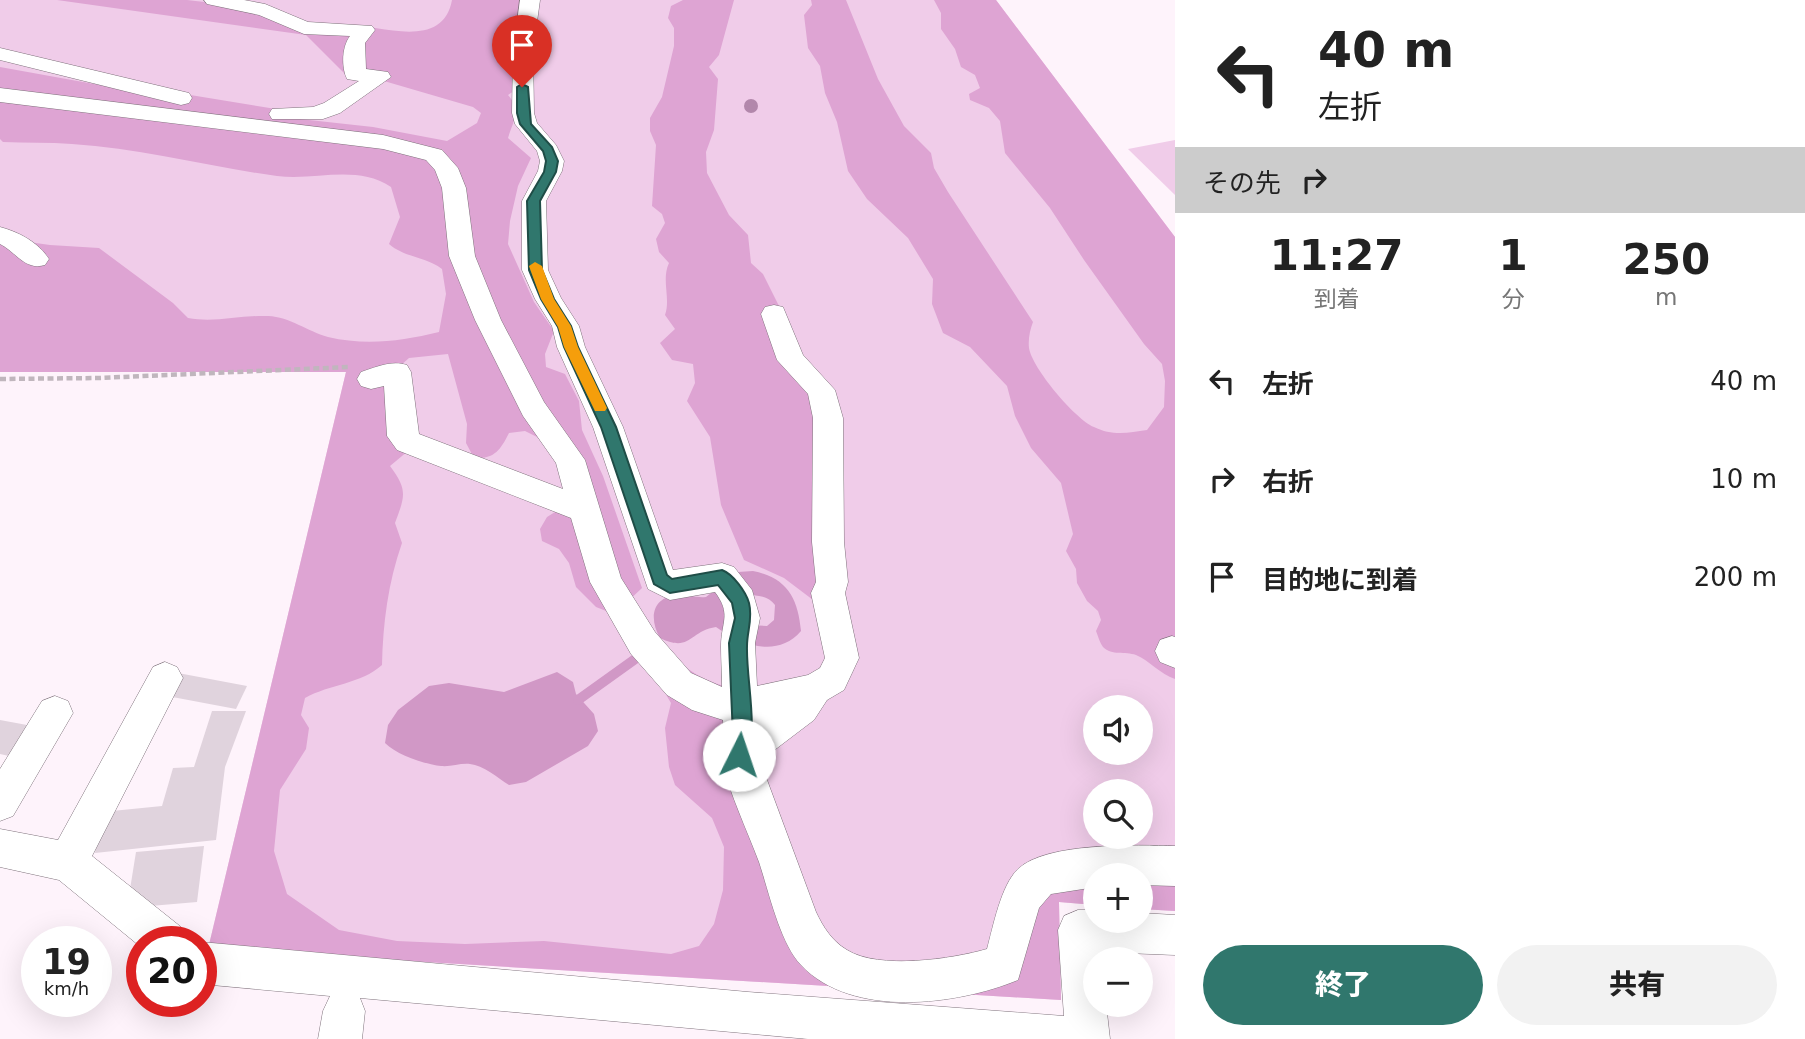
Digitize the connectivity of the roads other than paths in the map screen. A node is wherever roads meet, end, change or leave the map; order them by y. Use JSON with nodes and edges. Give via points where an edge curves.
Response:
{"nodes":[{"id":1,"x":214,"y":0,"type":"edge"},
{"id":2,"x":530,"y":0,"type":"edge"},
{"id":3,"x":0,"y":54,"type":"edge"},
{"id":4,"x":0,"y":95,"type":"edge"},
{"id":5,"x":0,"y":235,"type":"edge"},
{"id":6,"x":36,"y":258,"type":"dead end"},
{"id":7,"x":774,"y":314,"type":"dead end"},
{"id":8,"x":367,"y":373,"type":"road end"},
{"id":9,"x":585,"y":510,"type":"junction"},
{"id":10,"x":165,"y":678,"type":"dead end"},
{"id":11,"x":815,"y":689,"type":"junction"},
{"id":12,"x":741,"y":706,"type":"junction"},
{"id":13,"x":55,"y":713,"type":"dead end"},
{"id":14,"x":739,"y":755,"type":"junction"},
{"id":15,"x":0,"y":803,"type":"edge"},
{"id":16,"x":0,"y":849,"type":"edge"},
{"id":17,"x":68,"y":862,"type":"junction"},
{"id":18,"x":1175,"y":866,"type":"edge"},
{"id":19,"x":146,"y":926,"type":"edge"},
{"id":20,"x":1175,"y":935,"type":"edge"},
{"id":21,"x":217,"y":965,"type":"edge"},
{"id":22,"x":750,"y":1026,"type":"edge"},
{"id":23,"x":932,"y":1033,"type":"edge"},
{"id":24,"x":1087,"y":1039,"type":"edge"}],
"edges":[{"from":1,"to":3,"type":"street","via":[[265,9],[304,28],[365,30],[355,43],[355,74],[380,76],[324,111],[272,114],[162,95]]},
{"from":2,"to":12,"type":"street","via":[[523,51],[523,113],[552,161],[534,201],[535,270],[565,326],[608,427],[660,579],[736,610]]},
{"from":4,"to":9,"type":"street","via":[[383,142],[434,155],[446,168],[454,188],[462,256],[488,320],[533,408],[570,460]]},
{"from":5,"to":6,"type":"street"},
{"from":7,"to":11,"type":"street","via":[[791,360],[821,390],[828,418],[832,582],[828,593],[842,658],[832,679]]},
{"from":8,"to":9,"type":"street","via":[[397,372],[402,436],[408,442]]},
{"from":9,"to":12,"type":"street","via":[[606,582],[647,648],[679,684],[705,699]]},
{"from":10,"to":17,"type":"street"},
{"from":11,"to":12,"type":"street"},
{"from":11,"to":14,"type":"street","via":[[802,708]]},
{"from":12,"to":14,"type":"street"},
{"from":13,"to":15,"type":"street"},
{"from":14,"to":18,"type":"street","via":[[796,911],[815,949],[842,971],[867,979],[954,979],[1003,965],[1024,896],[1033,881],[1052,872]]},
{"from":16,"to":17,"type":"street"},
{"from":17,"to":19,"type":"street"},
{"from":20,"to":24,"type":"street","via":[[1079,930]]},
{"from":21,"to":22,"type":"street"},
{"from":22,"to":23,"type":"street"},
{"from":23,"to":24,"type":"street"}]}
